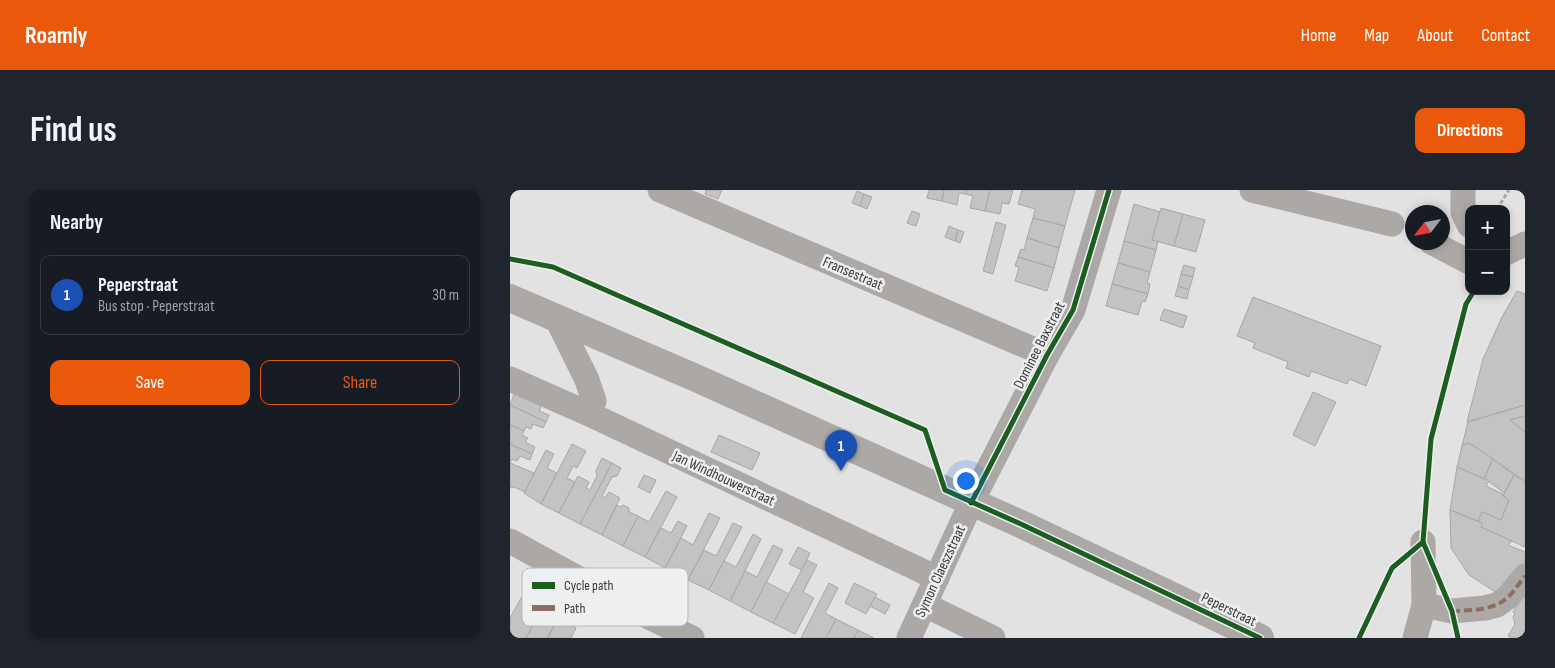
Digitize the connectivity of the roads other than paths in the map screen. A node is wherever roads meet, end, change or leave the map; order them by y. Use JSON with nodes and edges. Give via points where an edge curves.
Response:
{"nodes":[{"id":1,"x":660,"y":190,"type":"edge"},
{"id":2,"x":1110,"y":190,"type":"edge"},
{"id":3,"x":1252,"y":190,"type":"edge"},
{"id":4,"x":1463,"y":190,"type":"edge"},
{"id":5,"x":1465,"y":216,"type":"edge"},
{"id":6,"x":1392,"y":224,"type":"dead end"},
{"id":7,"x":1525,"y":244,"type":"edge"},
{"id":8,"x":1446,"y":250,"type":"edge"},
{"id":9,"x":1510,"y":251,"type":"edge"},
{"id":10,"x":1465,"y":260,"type":"edge"},
{"id":11,"x":510,"y":298,"type":"edge"},
{"id":12,"x":556,"y":317,"type":"junction"},
{"id":13,"x":1047,"y":355,"type":"junction"},
{"id":14,"x":510,"y":379,"type":"edge"},
{"id":15,"x":587,"y":413,"type":"junction"},
{"id":16,"x":972,"y":503,"type":"junction"},
{"id":17,"x":510,"y":541,"type":"edge"},
{"id":18,"x":1424,"y":542,"type":"dead end"},
{"id":19,"x":559,"y":568,"type":"edge"},
{"id":20,"x":1525,"y":576,"type":"edge"},
{"id":21,"x":938,"y":578,"type":"junction"},
{"id":22,"x":925,"y":605,"type":"junction"},
{"id":23,"x":1424,"y":605,"type":"junction"},
{"id":24,"x":667,"y":626,"type":"edge"},
{"id":25,"x":692,"y":638,"type":"edge"},
{"id":26,"x":909,"y":638,"type":"edge"},
{"id":27,"x":993,"y":638,"type":"edge"},
{"id":28,"x":1260,"y":638,"type":"edge"},
{"id":29,"x":1415,"y":638,"type":"edge"}],
"edges":[{"from":1,"to":13,"type":"street","name":"Fransestraat"},
{"from":2,"to":13,"type":"street","name":"Dominee Baxstraat","via":[[1073,310]]},
{"from":3,"to":6,"type":"street"},
{"from":4,"to":5,"type":"street"},
{"from":7,"to":9,"type":"street"},
{"from":8,"to":10,"type":"street"},
{"from":11,"to":12,"type":"street","name":"Peperstraat"},
{"from":12,"to":15,"type":"street","via":[[594,401]]},
{"from":12,"to":16,"type":"street","name":"Peperstraat"},
{"from":13,"to":16,"type":"street","name":"Dominee Baxstraat"},
{"from":14,"to":15,"type":"street","name":"Jan Windhouwerstraat"},
{"from":15,"to":21,"type":"street","name":"Jan Windhouwerstraat"},
{"from":16,"to":21,"type":"street","name":"Symon Claeszstraat"},
{"from":16,"to":28,"type":"street","name":"Peperstraat"},
{"from":17,"to":19,"type":"street"},
{"from":18,"to":23,"type":"street"},
{"from":20,"to":23,"type":"street","via":[[1508,597],[1496,605],[1452,611]]},
{"from":21,"to":22,"type":"street","name":"Symon Claeszstraat"},
{"from":22,"to":26,"type":"street","name":"Symon Claeszstraat"},
{"from":22,"to":27,"type":"street"},
{"from":23,"to":29,"type":"street"},
{"from":24,"to":25,"type":"street"}]}
